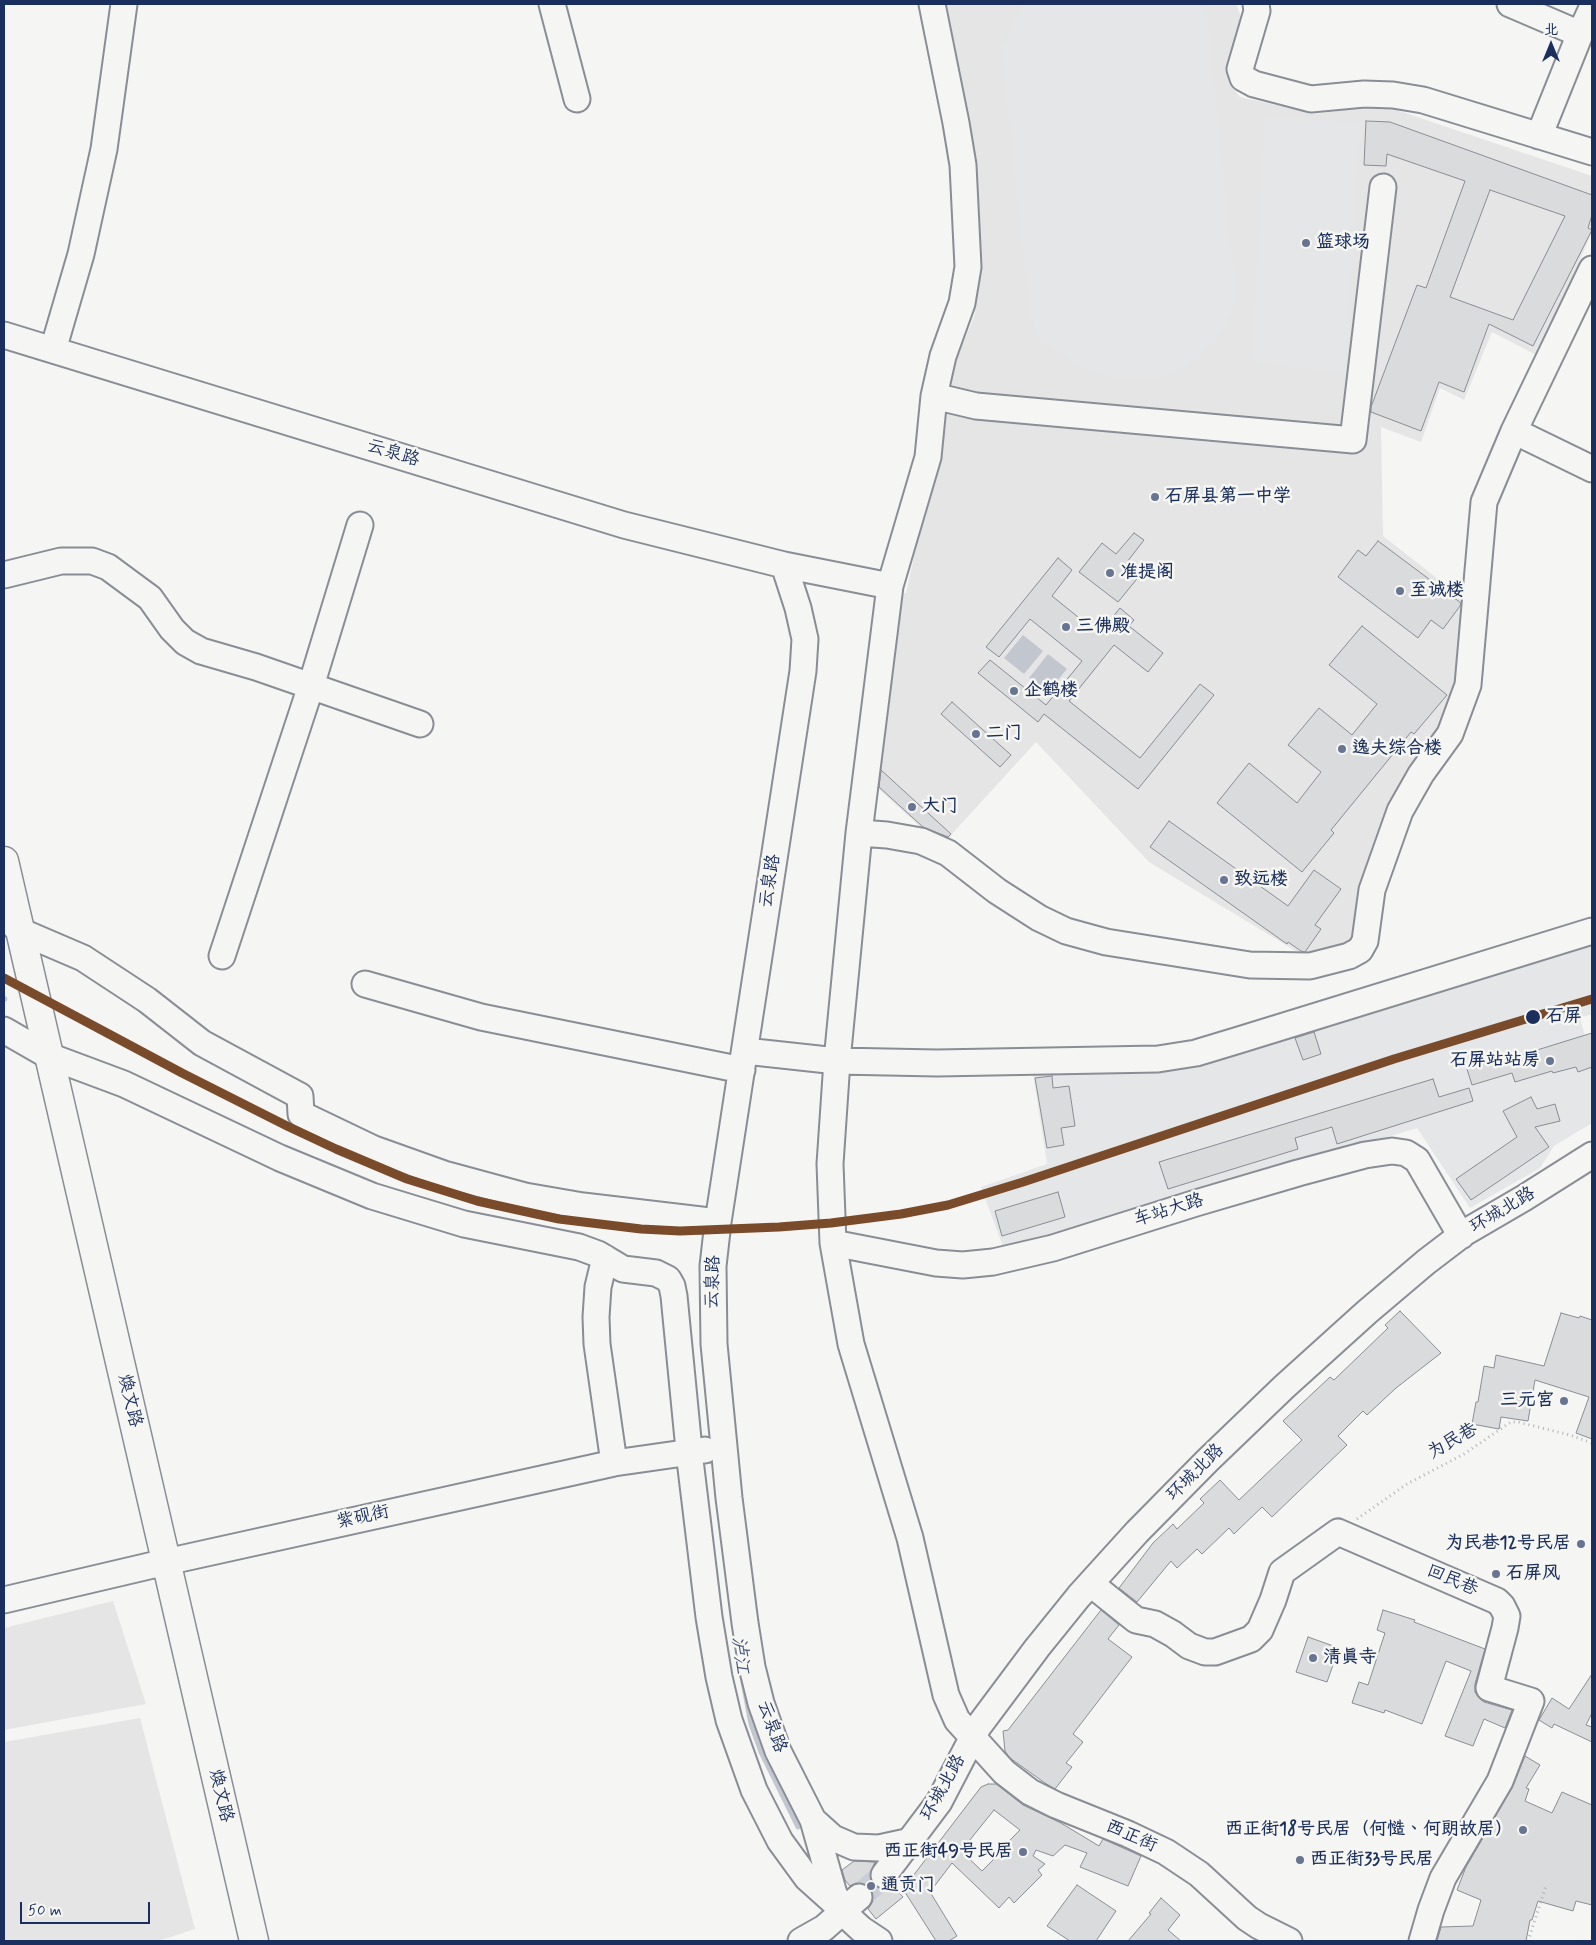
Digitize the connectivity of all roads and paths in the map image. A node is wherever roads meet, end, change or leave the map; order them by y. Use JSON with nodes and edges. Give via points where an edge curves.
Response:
{"nodes":[{"id":1,"x":125,"y":4,"type":"edge"},
{"id":2,"x":552,"y":4,"type":"edge"},
{"id":3,"x":932,"y":4,"type":"edge"},
{"id":4,"x":1256,"y":4,"type":"edge"},
{"id":5,"x":1510,"y":4,"type":"edge"},
{"id":6,"x":1592,"y":8,"type":"edge"},
{"id":7,"x":1580,"y":34,"type":"junction"},
{"id":8,"x":577,"y":99,"type":"dead end"},
{"id":9,"x":1539,"y":136,"type":"junction"},
{"id":10,"x":1592,"y":152,"type":"edge"},
{"id":11,"x":1383,"y":187,"type":"dead end"},
{"id":12,"x":1592,"y":269,"type":"edge"},
{"id":13,"x":4,"y":335,"type":"edge"},
{"id":14,"x":53,"y":350,"type":"junction"},
{"id":15,"x":934,"y":396,"type":"junction"},
{"id":16,"x":1514,"y":431,"type":"junction"},
{"id":17,"x":1592,"y":469,"type":"edge"},
{"id":18,"x":360,"y":525,"type":"dead end"},
{"id":19,"x":784,"y":565,"type":"junction"},
{"id":20,"x":4,"y":574,"type":"edge"},
{"id":21,"x":890,"y":586,"type":"junction"},
{"id":22,"x":311,"y":686,"type":"junction"},
{"id":23,"x":420,"y":724,"type":"dead end"},
{"id":24,"x":859,"y":833,"type":"junction"},
{"id":25,"x":4,"y":861,"type":"edge"},
{"id":26,"x":12,"y":924,"type":"edge"},
{"id":27,"x":1592,"y":931,"type":"edge"},
{"id":28,"x":222,"y":956,"type":"dead end"},
{"id":29,"x":365,"y":984,"type":"dead end"},
{"id":30,"x":4,"y":1030,"type":"edge"},
{"id":31,"x":49,"y":1056,"type":"junction"},
{"id":32,"x":744,"y":1060,"type":"junction"},
{"id":33,"x":837,"y":1061,"type":"junction"},
{"id":34,"x":1592,"y":1155,"type":"edge"},
{"id":35,"x":718,"y":1222,"type":"junction"},
{"id":36,"x":1460,"y":1236,"type":"junction"},
{"id":37,"x":833,"y":1243,"type":"junction"},
{"id":38,"x":605,"y":1258,"type":"junction"},
{"id":39,"x":714,"y":1344,"type":"junction"},
{"id":40,"x":679,"y":1346,"type":"junction"},
{"id":41,"x":1592,"y":1443,"type":"edge"},
{"id":42,"x":724,"y":1448,"type":"junction"},
{"id":43,"x":690,"y":1452,"type":"junction"},
{"id":44,"x":614,"y":1463,"type":"junction"},
{"id":45,"x":1338,"y":1532,"type":"junction"},
{"id":46,"x":166,"y":1562,"type":"junction"},
{"id":47,"x":1090,"y":1584,"type":"junction"},
{"id":48,"x":4,"y":1600,"type":"edge"},
{"id":49,"x":972,"y":1737,"type":"junction"},
{"id":50,"x":813,"y":1820,"type":"junction"},
{"id":51,"x":911,"y":1841,"type":"junction"},
{"id":52,"x":884,"y":1875,"type":"tunnel mouth"},
{"id":53,"x":1546,"y":1886,"type":"dead end"},
{"id":54,"x":851,"y":1904,"type":"junction"},
{"id":55,"x":254,"y":1941,"type":"edge"},
{"id":56,"x":801,"y":1941,"type":"edge"},
{"id":57,"x":879,"y":1941,"type":"edge"},
{"id":58,"x":1289,"y":1941,"type":"edge"},
{"id":59,"x":1422,"y":1941,"type":"edge"},
{"id":60,"x":1528,"y":1941,"type":"edge"}],
"edges":[{"from":1,"to":14,"type":"street","via":[[104,148],[81,254]]},
{"from":2,"to":8,"type":"street"},
{"from":3,"to":15,"type":"street","name":"西正街","via":[[963,166],[968,267],[962,303],[943,356]]},
{"from":4,"to":9,"type":"street","via":[[1257,11],[1240,68],[1242,78],[1254,84],[1311,99],[1364,94],[1423,100]]},
{"from":5,"to":7,"type":"street"},
{"from":6,"to":7,"type":"street"},
{"from":7,"to":9,"type":"street"},
{"from":9,"to":10,"type":"street"},
{"from":11,"to":15,"type":"street","via":[[1353,440],[976,406]]},
{"from":12,"to":16,"type":"street"},
{"from":13,"to":14,"type":"street","name":"云泉路"},
{"from":14,"to":19,"type":"street","name":"云泉路","via":[[624,525]]},
{"from":15,"to":21,"type":"street","name":"西正街","via":[[928,457]]},
{"from":16,"to":17,"type":"street"},
{"from":16,"to":24,"type":"street","via":[[1484,502],[1468,685],[1450,734],[1421,774],[1400,811],[1372,890],[1365,941],[1360,950],[1310,966],[1250,965],[1106,942],[1066,931],[1039,918],[948,853],[921,841]]},
{"from":18,"to":22,"type":"street"},
{"from":19,"to":21,"type":"street","name":"云泉路"},
{"from":19,"to":32,"type":"street","name":"云泉路","via":[[805,639],[803,671]]},
{"from":20,"to":22,"type":"street","via":[[61,561],[92,561],[108,567],[150,598],[172,630],[185,642],[201,651]]},
{"from":21,"to":24,"type":"street","name":"西正街"},
{"from":22,"to":23,"type":"street"},
{"from":22,"to":28,"type":"street"},
{"from":24,"to":33,"type":"street","name":"西正街"},
{"from":25,"to":26,"type":"main road","name":"焕文路"},
{"from":26,"to":31,"type":"main road","name":"焕文路"},
{"from":26,"to":35,"type":"street","via":[[83,958],[147,1000],[202,1043],[300,1096],[301,1114],[374,1149],[444,1174],[525,1196]]},
{"from":27,"to":33,"type":"street","via":[[1196,1053],[1158,1059],[937,1064]]},
{"from":29,"to":32,"type":"street","via":[[481,1017]]},
{"from":30,"to":31,"type":"street"},
{"from":31,"to":38,"type":"street","via":[[124,1084],[280,1158],[372,1196],[464,1224],[579,1247]]},
{"from":31,"to":46,"type":"main road","name":"焕文路"},
{"from":32,"to":33,"type":"street"},
{"from":32,"to":35,"type":"street","name":"云泉路"},
{"from":33,"to":37,"type":"street","name":"西正街","via":[[830,1164]]},
{"from":34,"to":36,"type":"street","name":"环城北路"},
{"from":35,"to":39,"type":"street","name":"云泉路","via":[[713,1266]]},
{"from":36,"to":37,"type":"street","name":"车站大路","via":[[1416,1160],[1406,1153],[1392,1151],[1298,1173],[1053,1248],[993,1262],[936,1263]]},
{"from":36,"to":47,"type":"street","name":"环城北路","via":[[1367,1312],[1284,1387],[1201,1467]]},
{"from":37,"to":49,"type":"street","name":"西正街","via":[[851,1344],[910,1538],[946,1695],[957,1720]]},
{"from":38,"to":40,"type":"street","via":[[623,1269],[656,1273],[668,1279],[674,1296]]},
{"from":38,"to":44,"type":"street","via":[[598,1287],[597,1344]]},
{"from":39,"to":40,"type":"street"},
{"from":39,"to":42,"type":"street","name":"云泉路"},
{"from":40,"to":43,"type":"street"},
{"from":41,"to":45,"type":"path","name":"为民巷","via":[[1511,1422],[1464,1454],[1407,1484]]},
{"from":42,"to":43,"type":"street","name":"紫砚街"},
{"from":42,"to":50,"type":"street","name":"云泉路","via":[[752,1667],[778,1751]]},
{"from":43,"to":44,"type":"street","name":"紫砚街"},
{"from":43,"to":54,"type":"street","via":[[709,1617],[728,1720],[754,1790],[780,1841],[807,1878]]},
{"from":44,"to":46,"type":"street","name":"紫砚街"},
{"from":45,"to":47,"type":"street","via":[[1282,1572],[1260,1630],[1251,1639],[1215,1652],[1189,1646],[1155,1624],[1136,1620]]},
{"from":45,"to":59,"type":"street","name":"回民巷","via":[[1497,1600],[1507,1616],[1489,1688],[1532,1701],[1500,1781],[1443,1878]]},
{"from":46,"to":48,"type":"street","name":"紫砚街"},
{"from":46,"to":55,"type":"main road","name":"焕文路"},
{"from":47,"to":49,"type":"street","name":"环城北路","via":[[1037,1648]]},
{"from":49,"to":51,"type":"street","name":"环城北路","via":[[939,1802]]},
{"from":49,"to":58,"type":"street","name":"西正街","via":[[1004,1772],[1030,1792],[1166,1852],[1199,1874],[1253,1922]]},
{"from":50,"to":51,"type":"street","via":[[833,1838],[854,1847],[879,1848]]},
{"from":50,"to":54,"type":"street","name":"云泉路","via":[[834,1894]]},
{"from":51,"to":52,"type":"street","name":"环城北路"},
{"from":53,"to":60,"type":"path"},
{"from":54,"to":56,"type":"street","via":[[824,1928]]},
{"from":54,"to":57,"type":"street","name":"云泉路","via":[[861,1929]]}]}
